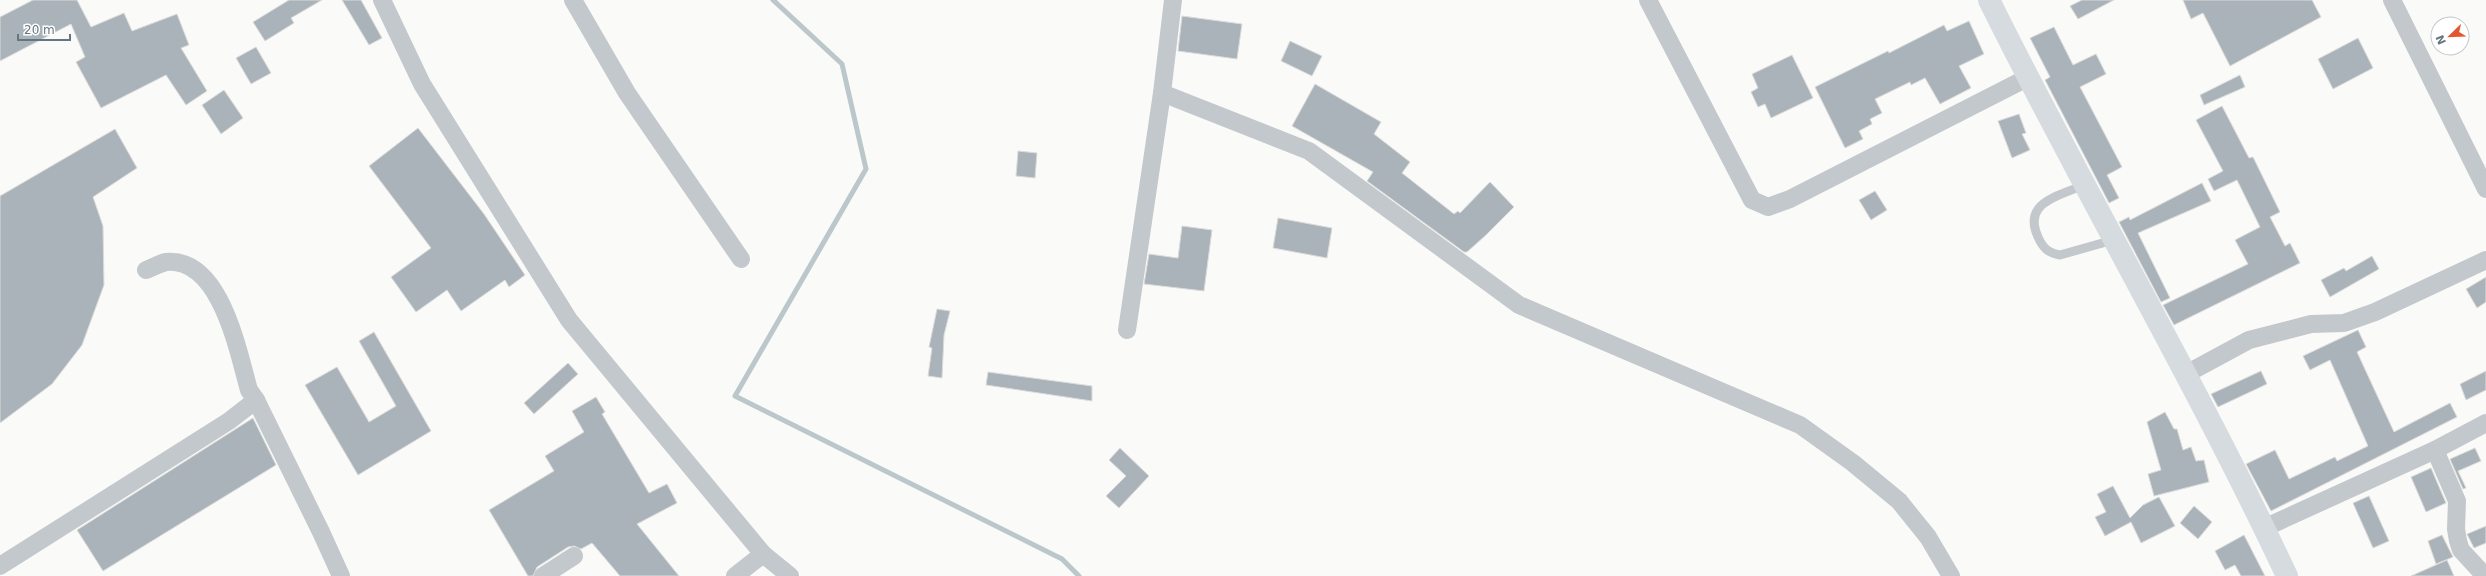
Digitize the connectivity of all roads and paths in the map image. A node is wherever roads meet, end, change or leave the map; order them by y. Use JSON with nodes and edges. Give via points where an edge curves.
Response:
{"nodes":[{"id":1,"x":382,"y":0,"type":"edge"},
{"id":2,"x":573,"y":0,"type":"edge"},
{"id":3,"x":1173,"y":0,"type":"edge"},
{"id":4,"x":1648,"y":0,"type":"edge"},
{"id":5,"x":1989,"y":0,"type":"edge"},
{"id":6,"x":2392,"y":0,"type":"edge"},
{"id":7,"x":2027,"y":78,"type":"junction"},
{"id":8,"x":1162,"y":93,"type":"junction"},
{"id":9,"x":2084,"y":185,"type":"junction"},
{"id":10,"x":2486,"y":189,"type":"edge"},
{"id":11,"x":2113,"y":240,"type":"junction"},
{"id":12,"x":741,"y":259,"type":"dead end"},
{"id":13,"x":2486,"y":260,"type":"edge"},
{"id":14,"x":146,"y":270,"type":"dead end"},
{"id":15,"x":1127,"y":330,"type":"dead end"},
{"id":16,"x":2186,"y":374,"type":"junction"},
{"id":17,"x":256,"y":400,"type":"junction"},
{"id":18,"x":2486,"y":423,"type":"edge"},
{"id":19,"x":2435,"y":450,"type":"junction"},
{"id":20,"x":2264,"y":528,"type":"junction"},
{"id":21,"x":763,"y":554,"type":"junction"},
{"id":22,"x":574,"y":556,"type":"dead end"},
{"id":23,"x":0,"y":566,"type":"edge"},
{"id":24,"x":341,"y":576,"type":"edge"},
{"id":25,"x":543,"y":576,"type":"edge"},
{"id":26,"x":735,"y":576,"type":"edge"},
{"id":27,"x":790,"y":576,"type":"edge"},
{"id":28,"x":1951,"y":576,"type":"edge"},
{"id":29,"x":2287,"y":576,"type":"edge"},
{"id":30,"x":2485,"y":576,"type":"edge"}],
"edges":[{"from":1,"to":21,"type":"street","via":[[422,84],[569,320]]},
{"from":2,"to":12,"type":"street","via":[[628,93]]},
{"from":3,"to":8,"type":"street"},
{"from":4,"to":7,"type":"street","via":[[1752,200],[1768,207],[1790,199]]},
{"from":5,"to":7,"type":"main road"},
{"from":6,"to":10,"type":"street"},
{"from":7,"to":9,"type":"main road"},
{"from":8,"to":15,"type":"street"},
{"from":8,"to":28,"type":"street","via":[[1309,151],[1519,305],[1800,425],[1853,463],[1899,502],[1928,537]]},
{"from":9,"to":11,"type":"main road"},
{"from":9,"to":11,"type":"lane","via":[[2037,208],[2033,216],[2033,225],[2043,247],[2060,255]]},
{"from":11,"to":16,"type":"main road"},
{"from":13,"to":16,"type":"street","via":[[2376,312],[2344,323],[2311,324],[2249,340]]},
{"from":14,"to":17,"type":"street","via":[[166,262],[184,265],[203,277],[226,311],[249,390]]},
{"from":16,"to":20,"type":"main road"},
{"from":17,"to":23,"type":"street","via":[[229,420]]},
{"from":17,"to":24,"type":"street","via":[[322,532]]},
{"from":18,"to":19,"type":"street"},
{"from":19,"to":20,"type":"street"},
{"from":19,"to":30,"type":"street","via":[[2457,501],[2458,541],[2465,554]]},
{"from":20,"to":29,"type":"main road"},
{"from":21,"to":26,"type":"street"},
{"from":21,"to":27,"type":"street"},
{"from":22,"to":25,"type":"street"}]}
